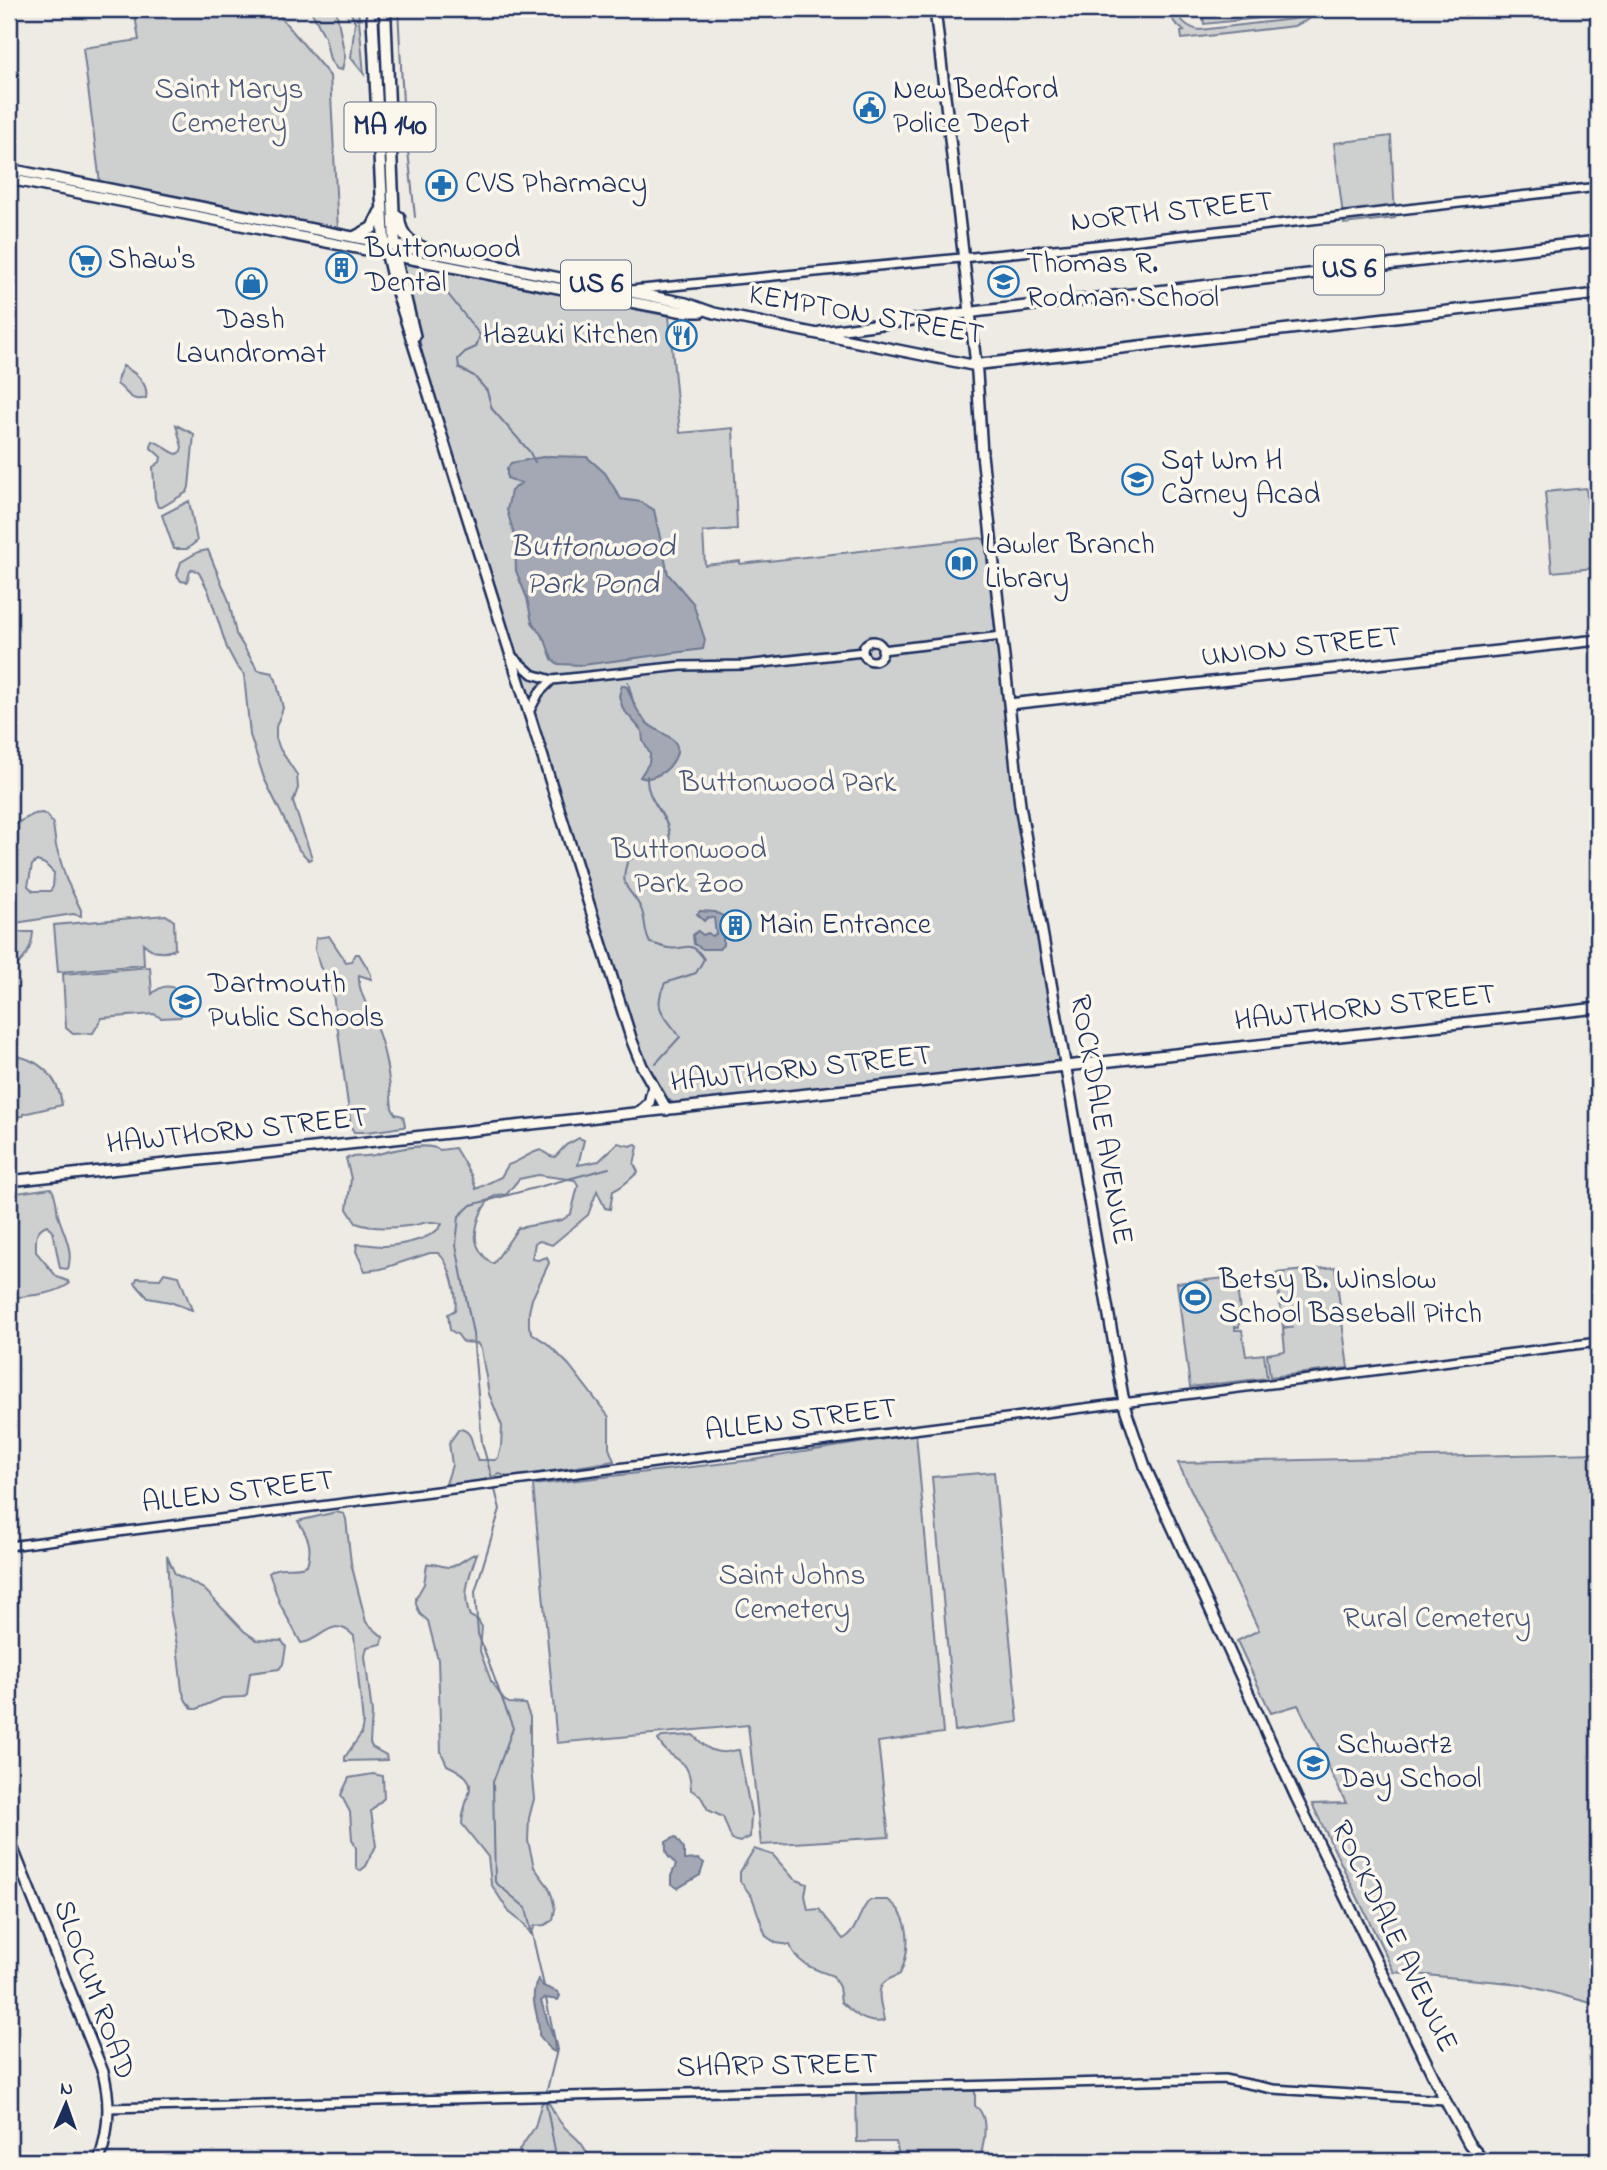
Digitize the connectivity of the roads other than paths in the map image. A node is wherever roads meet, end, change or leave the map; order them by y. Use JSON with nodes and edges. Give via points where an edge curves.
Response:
{"nodes":[{"id":1,"x":372,"y":9,"type":"edge"},
{"id":2,"x":385,"y":9,"type":"edge"},
{"id":3,"x":935,"y":9,"type":"edge"},
{"id":4,"x":391,"y":152,"type":"junction"},
{"id":5,"x":9,"y":169,"type":"edge"},
{"id":6,"x":9,"y":179,"type":"edge"},
{"id":7,"x":1598,"y":187,"type":"edge"},
{"id":8,"x":381,"y":212,"type":"junction"},
{"id":9,"x":206,"y":214,"type":"junction"},
{"id":10,"x":355,"y":237,"type":"junction"},
{"id":11,"x":1598,"y":242,"type":"edge"},
{"id":12,"x":384,"y":243,"type":"junction"},
{"id":13,"x":392,"y":252,"type":"junction"},
{"id":14,"x":438,"y":254,"type":"junction"},
{"id":15,"x":963,"y":258,"type":"junction"},
{"id":16,"x":624,"y":291,"type":"junction"},
{"id":17,"x":1598,"y":294,"type":"edge"},
{"id":18,"x":651,"y":301,"type":"junction"},
{"id":19,"x":969,"y":313,"type":"junction"},
{"id":20,"x":812,"y":333,"type":"junction"},
{"id":21,"x":976,"y":365,"type":"junction"},
{"id":22,"x":1002,"y":636,"type":"junction"},
{"id":23,"x":1598,"y":640,"type":"edge"},
{"id":24,"x":883,"y":650,"type":"junction"},
{"id":25,"x":863,"y":652,"type":"junction"},
{"id":26,"x":511,"y":654,"type":"junction"},
{"id":27,"x":552,"y":680,"type":"junction"},
{"id":28,"x":1009,"y":704,"type":"junction"},
{"id":29,"x":529,"y":712,"type":"junction"},
{"id":30,"x":1598,"y":1008,"type":"edge"},
{"id":31,"x":1066,"y":1066,"type":"junction"},
{"id":32,"x":653,"y":1087,"type":"junction"},
{"id":33,"x":667,"y":1110,"type":"junction"},
{"id":34,"x":639,"y":1112,"type":"junction"},
{"id":35,"x":9,"y":1181,"type":"edge"},
{"id":36,"x":1598,"y":1342,"type":"edge"},
{"id":37,"x":1123,"y":1402,"type":"junction"},
{"id":38,"x":9,"y":1546,"type":"edge"},
{"id":39,"x":9,"y":1839,"type":"edge"},
{"id":40,"x":1446,"y":2100,"type":"junction"},
{"id":41,"x":108,"y":2108,"type":"junction"},
{"id":42,"x":99,"y":2161,"type":"edge"},
{"id":43,"x":1485,"y":2161,"type":"edge"}],
"edges":[{"from":1,"to":8,"type":"highway","number":"MA 140"},
{"from":2,"to":4,"type":"highway","number":"MA 140"},
{"from":3,"to":15,"type":"main road","name":"ROCKDALE AVENUE"},
{"from":4,"to":13,"type":"highway","number":"MA 140"},
{"from":4,"to":14,"type":"highway","via":[[400,229],[409,241]]},
{"from":5,"to":9,"type":"main road","number":"US 6"},
{"from":6,"to":9,"type":"main road","number":"US 6"},
{"from":7,"to":15,"type":"street","name":"NORTH STREET"},
{"from":8,"to":10,"type":"highway","via":[[372,228]]},
{"from":8,"to":12,"type":"highway","number":"MA 140"},
{"from":9,"to":10,"type":"main road","name":"KEMPTON STREET","number":"US 6"},
{"from":9,"to":13,"type":"main road","name":"KEMPTON STREET","number":"US 6"},
{"from":10,"to":12,"type":"main road","name":"KEMPTON STREET","number":"US 6"},
{"from":11,"to":19,"type":"main road","number":"US 6"},
{"from":12,"to":13,"type":"main road","name":"KEMPTON STREET","number":"US 6"},
{"from":13,"to":14,"type":"main road","name":"KEMPTON STREET","number":"US 6"},
{"from":13,"to":18,"type":"main road","name":"KEMPTON STREET","number":"US 6"},
{"from":13,"to":26,"type":"main road","via":[[417,355]]},
{"from":14,"to":16,"type":"main road","name":"KEMPTON STREET","number":"US 6"},
{"from":15,"to":16,"type":"street","name":"NORTH STREET"},
{"from":15,"to":19,"type":"main road","name":"ROCKDALE AVENUE"},
{"from":16,"to":18,"type":"main road","name":"KEMPTON STREET","number":"US 6"},
{"from":17,"to":21,"type":"main road","name":"KEMPTON STREET","number":"US 6"},
{"from":18,"to":20,"type":"main road","name":"KEMPTON STREET","number":"US 6","via":[[686,303]]},
{"from":19,"to":20,"type":"main road","number":"US 6"},
{"from":19,"to":21,"type":"main road","name":"ROCKDALE AVENUE"},
{"from":20,"to":21,"type":"main road","name":"KEMPTON STREET","number":"US 6"},
{"from":21,"to":22,"type":"main road","name":"ROCKDALE AVENUE"},
{"from":22,"to":24,"type":"street"},
{"from":22,"to":28,"type":"main road","name":"ROCKDALE AVENUE"},
{"from":23,"to":28,"type":"main road","name":"UNION STREET"},
{"from":24,"to":25,"type":"street","via":[[875,660],[867,659]]},
{"from":24,"to":25,"type":"street","via":[[873,641]]},
{"from":25,"to":27,"type":"street"},
{"from":26,"to":27,"type":"street","via":[[532,674]]},
{"from":26,"to":29,"type":"main road"},
{"from":27,"to":29,"type":"street","via":[[538,692]]},
{"from":28,"to":31,"type":"main road","name":"ROCKDALE AVENUE","via":[[1022,818]]},
{"from":29,"to":32,"type":"main road","via":[[632,1041]]},
{"from":30,"to":31,"type":"main road","name":"HAWTHORN STREET"},
{"from":31,"to":33,"type":"main road","name":"HAWTHORN STREET"},
{"from":31,"to":37,"type":"main road","name":"ROCKDALE AVENUE"},
{"from":32,"to":33,"type":"main road"},
{"from":32,"to":34,"type":"main road","via":[[649,1103]]},
{"from":33,"to":34,"type":"main road","name":"HAWTHORN STREET"},
{"from":34,"to":35,"type":"main road","name":"HAWTHORN STREET"},
{"from":36,"to":37,"type":"street","name":"ALLEN STREET"},
{"from":37,"to":38,"type":"street","name":"ALLEN STREET"},
{"from":37,"to":40,"type":"main road","name":"ROCKDALE AVENUE","via":[[1146,1469],[1294,1792]]},
{"from":39,"to":41,"type":"main road","name":"SLOCUM ROAD","via":[[99,2060]]},
{"from":40,"to":41,"type":"street","name":"SHARP STREET","via":[[1273,2089],[1224,2079]]},
{"from":40,"to":43,"type":"main road","name":"ROCKDALE AVENUE","via":[[1469,2144]]},
{"from":41,"to":42,"type":"main road","name":"SLOCUM ROAD"}]}
